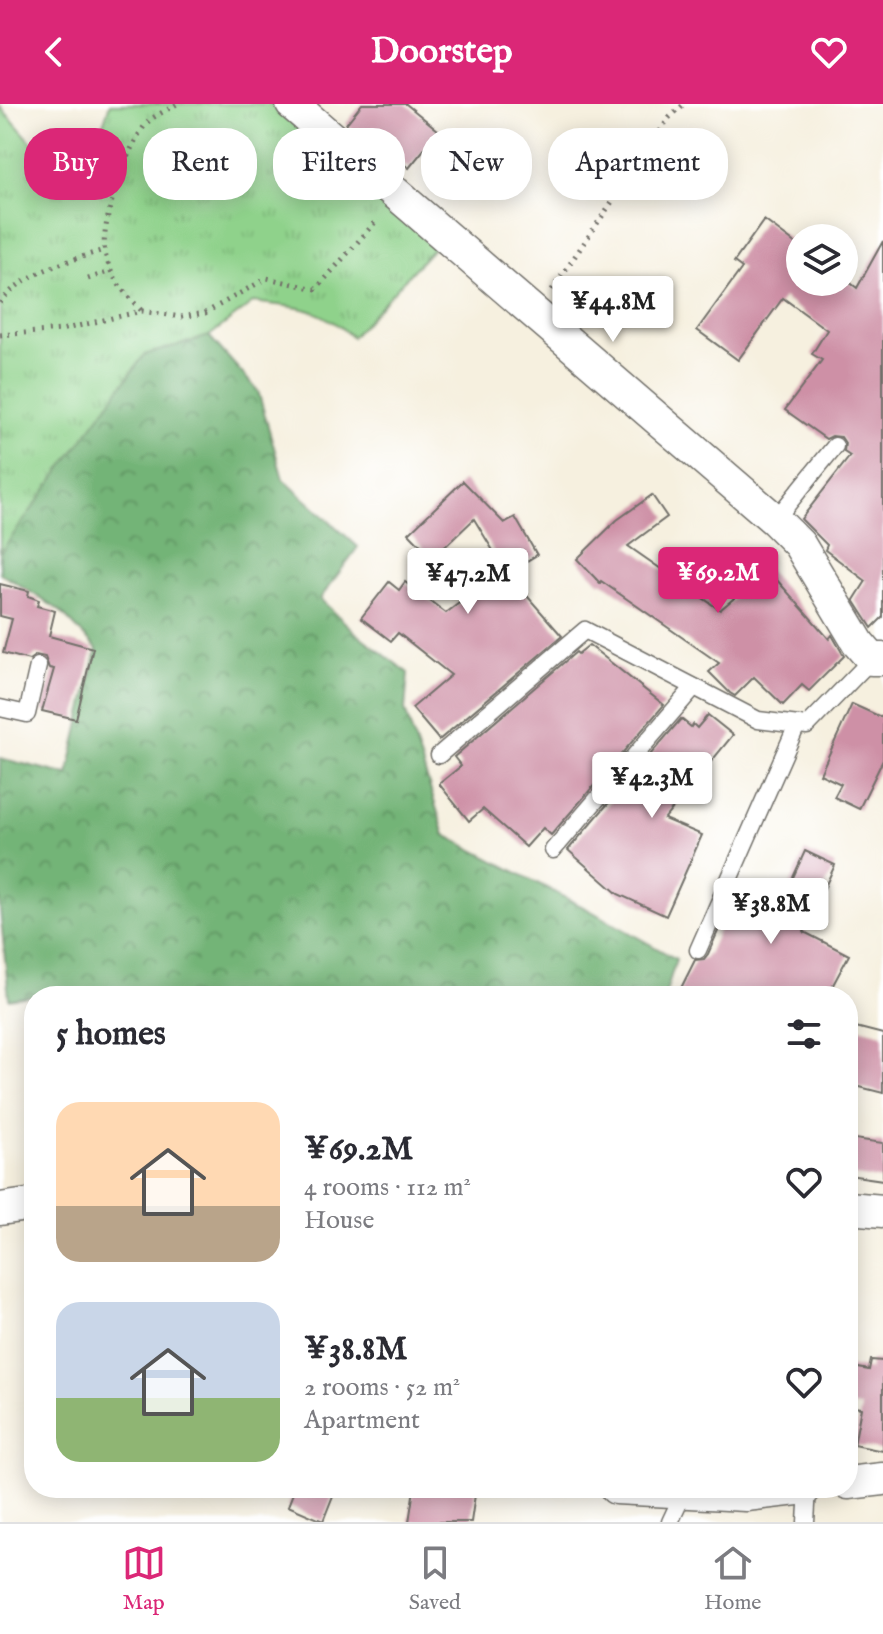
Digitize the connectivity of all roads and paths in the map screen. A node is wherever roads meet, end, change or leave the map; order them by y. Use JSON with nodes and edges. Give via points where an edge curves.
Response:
{"nodes":[{"id":1,"x":177,"y":104,"type":"edge"},
{"id":2,"x":292,"y":104,"type":"edge"},
{"id":3,"x":684,"y":104,"type":"edge"},
{"id":4,"x":386,"y":210,"type":"dead end"},
{"id":5,"x":104,"y":250,"type":"junction"},
{"id":6,"x":111,"y":271,"type":"junction"},
{"id":7,"x":88,"y":279,"type":"dead end"},
{"id":8,"x":0,"y":303,"type":"edge"},
{"id":9,"x":142,"y":311,"type":"junction"},
{"id":10,"x":535,"y":314,"type":"junction"},
{"id":11,"x":0,"y":335,"type":"edge"},
{"id":12,"x":835,"y":446,"type":"dead end"},
{"id":13,"x":775,"y":520,"type":"junction"},
{"id":14,"x":878,"y":659,"type":"edge"},
{"id":15,"x":38,"y":666,"type":"dead end"},
{"id":16,"x":694,"y":687,"type":"junction"},
{"id":17,"x":0,"y":708,"type":"edge"},
{"id":18,"x":797,"y":725,"type":"junction"},
{"id":19,"x":439,"y":755,"type":"dead end"},
{"id":20,"x":553,"y":850,"type":"dead end"},
{"id":21,"x":698,"y":950,"type":"dead end"},
{"id":22,"x":24,"y":1205,"type":"edge"},
{"id":23,"x":0,"y":1209,"type":"edge"},
{"id":24,"x":858,"y":1209,"type":"edge"},
{"id":25,"x":883,"y":1211,"type":"edge"},
{"id":26,"x":883,"y":1479,"type":"edge"},
{"id":27,"x":858,"y":1482,"type":"edge"},
{"id":28,"x":681,"y":1498,"type":"edge"},
{"id":29,"x":807,"y":1498,"type":"edge"},
{"id":30,"x":670,"y":1522,"type":"edge"},
{"id":31,"x":806,"y":1522,"type":"edge"}],
"edges":[{"from":1,"to":5,"type":"path","via":[[149,121],[129,150],[107,217]]},
{"from":2,"to":10,"type":"street"},
{"from":3,"to":10,"type":"path","via":[[669,118]]},
{"from":4,"to":9,"type":"path","via":[[316,289],[267,278],[205,313],[181,317]]},
{"from":5,"to":6,"type":"path"},
{"from":5,"to":8,"type":"path","via":[[57,264]]},
{"from":6,"to":7,"type":"path"},
{"from":6,"to":9,"type":"path","via":[[117,286]]},
{"from":9,"to":11,"type":"path","via":[[61,330]]},
{"from":10,"to":13,"type":"street"},
{"from":12,"to":13,"type":"lane"},
{"from":13,"to":14,"type":"street","via":[[799,544],[859,644]]},
{"from":14,"to":18,"type":"lane","via":[[807,726]]},
{"from":15,"to":17,"type":"lane","via":[[27,714]]},
{"from":16,"to":18,"type":"lane","via":[[758,720]]},
{"from":16,"to":19,"type":"lane","via":[[585,630]]},
{"from":16,"to":20,"type":"lane"},
{"from":18,"to":21,"type":"lane"},
{"from":22,"to":23,"type":"street"},
{"from":24,"to":25,"type":"street"},
{"from":26,"to":27,"type":"street"},
{"from":28,"to":30,"type":"lane"},
{"from":29,"to":31,"type":"lane"}]}
